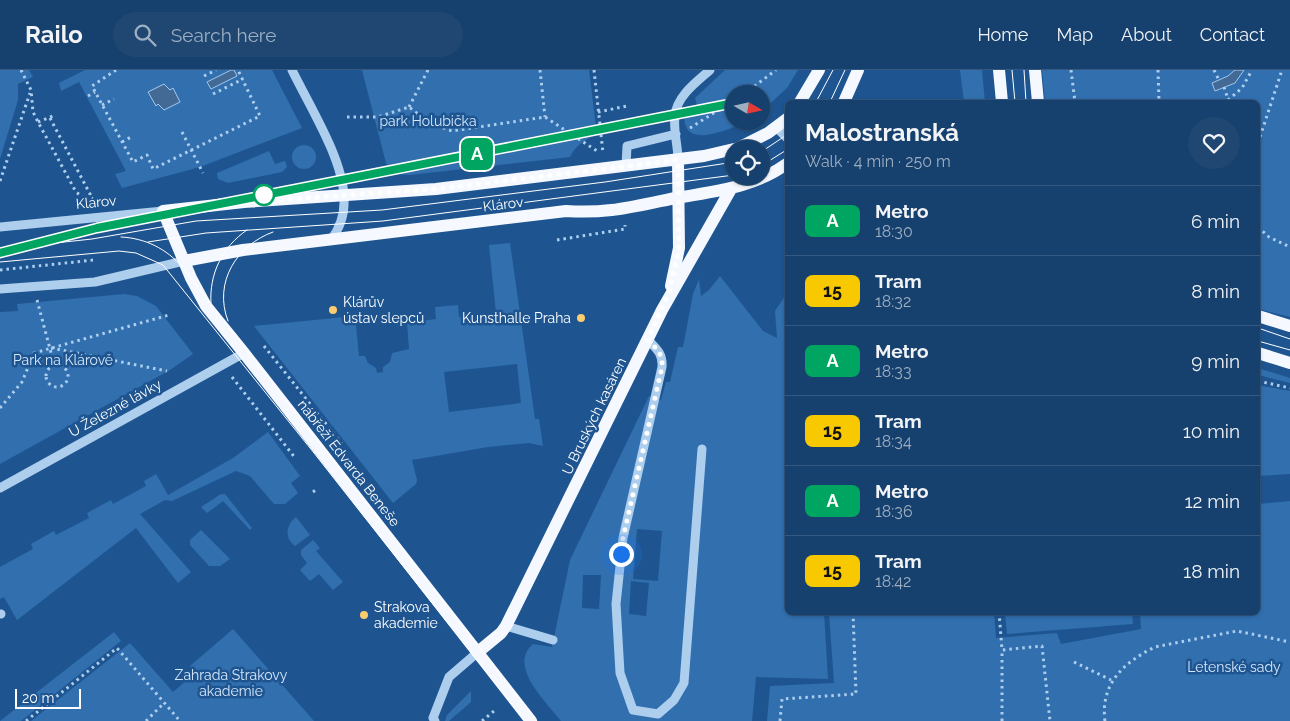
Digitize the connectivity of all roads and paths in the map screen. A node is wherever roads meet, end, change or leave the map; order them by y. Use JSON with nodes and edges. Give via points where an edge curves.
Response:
{"nodes":[{"id":1,"x":21,"y":70,"type":"edge"},
{"id":2,"x":116,"y":70,"type":"edge"},
{"id":3,"x":216,"y":70,"type":"edge"},
{"id":4,"x":239,"y":70,"type":"edge"},
{"id":5,"x":292,"y":70,"type":"edge"},
{"id":6,"x":428,"y":70,"type":"edge"},
{"id":7,"x":540,"y":70,"type":"edge"},
{"id":8,"x":594,"y":70,"type":"edge"},
{"id":9,"x":710,"y":70,"type":"edge"},
{"id":10,"x":776,"y":70,"type":"edge"},
{"id":11,"x":819,"y":70,"type":"edge"},
{"id":12,"x":858,"y":70,"type":"edge"},
{"id":13,"x":999,"y":70,"type":"edge"},
{"id":14,"x":1035,"y":70,"type":"edge"},
{"id":15,"x":1071,"y":70,"type":"edge"},
{"id":16,"x":1076,"y":70,"type":"edge"},
{"id":17,"x":1158,"y":70,"type":"edge"},
{"id":18,"x":1214,"y":70,"type":"edge"},
{"id":19,"x":1252,"y":70,"type":"edge"},
{"id":20,"x":1282,"y":70,"type":"edge"},
{"id":21,"x":1073,"y":75,"type":"junction"},
{"id":22,"x":204,"y":76,"type":"dead end"},
{"id":23,"x":242,"y":80,"type":"junction"},
{"id":24,"x":1220,"y":80,"type":"dead end"},
{"id":25,"x":756,"y":85,"type":"edge"},
{"id":26,"x":1224,"y":87,"type":"dead end"},
{"id":27,"x":31,"y":90,"type":"junction"},
{"id":28,"x":95,"y":92,"type":"junction"},
{"id":29,"x":213,"y":94,"type":"dead end"},
{"id":30,"x":88,"y":96,"type":"dead end"},
{"id":31,"x":114,"y":99,"type":"dead end"},
{"id":32,"x":801,"y":100,"type":"edge"},
{"id":33,"x":845,"y":100,"type":"edge"},
{"id":34,"x":1002,"y":100,"type":"edge"},
{"id":35,"x":1038,"y":100,"type":"edge"},
{"id":36,"x":1075,"y":100,"type":"edge"},
{"id":37,"x":1159,"y":100,"type":"edge"},
{"id":38,"x":1229,"y":100,"type":"edge"},
{"id":39,"x":1230,"y":100,"type":"edge"},
{"id":40,"x":102,"y":105,"type":"junction"},
{"id":41,"x":627,"y":106,"type":"dead end"},
{"id":42,"x":725,"y":106,"type":"edge"},
{"id":43,"x":409,"y":107,"type":"junction"},
{"id":44,"x":598,"y":112,"type":"junction"},
{"id":45,"x":545,"y":117,"type":"junction"},
{"id":46,"x":347,"y":118,"type":"dead end"},
{"id":47,"x":785,"y":120,"type":"edge"},
{"id":48,"x":38,"y":122,"type":"junction"},
{"id":49,"x":776,"y":127,"type":"junction"},
{"id":50,"x":182,"y":132,"type":"dead end"},
{"id":51,"x":676,"y":134,"type":"junction"},
{"id":52,"x":133,"y":136,"type":"dead end"},
{"id":53,"x":785,"y":136,"type":"edge"},
{"id":54,"x":1260,"y":137,"type":"edge"},
{"id":55,"x":756,"y":140,"type":"edge"},
{"id":56,"x":122,"y":142,"type":"junction"},
{"id":57,"x":191,"y":151,"type":"junction"},
{"id":58,"x":725,"y":151,"type":"edge"},
{"id":59,"x":678,"y":160,"type":"junction"},
{"id":60,"x":785,"y":165,"type":"edge"},
{"id":61,"x":626,"y":166,"type":"junction"},
{"id":62,"x":203,"y":173,"type":"dead end"},
{"id":63,"x":0,"y":181,"type":"edge"},
{"id":64,"x":731,"y":189,"type":"junction"},
{"id":65,"x":344,"y":197,"type":"junction"},
{"id":66,"x":677,"y":198,"type":"junction"},
{"id":67,"x":163,"y":211,"type":"junction"},
{"id":68,"x":624,"y":219,"type":"dead end"},
{"id":69,"x":0,"y":227,"type":"edge"},
{"id":70,"x":1260,"y":229,"type":"edge"},
{"id":71,"x":331,"y":240,"type":"junction"},
{"id":72,"x":557,"y":240,"type":"dead end"},
{"id":73,"x":1290,"y":247,"type":"edge"},
{"id":74,"x":94,"y":260,"type":"dead end"},
{"id":75,"x":184,"y":261,"type":"junction"},
{"id":76,"x":0,"y":270,"type":"edge"},
{"id":77,"x":0,"y":289,"type":"edge"},
{"id":78,"x":36,"y":297,"type":"dead end"},
{"id":79,"x":662,"y":310,"type":"junction"},
{"id":80,"x":169,"y":315,"type":"dead end"},
{"id":81,"x":1260,"y":317,"type":"edge"},
{"id":82,"x":1290,"y":326,"type":"edge"},
{"id":83,"x":648,"y":340,"type":"junction"},
{"id":84,"x":264,"y":346,"type":"dead end"},
{"id":85,"x":50,"y":348,"type":"junction"},
{"id":86,"x":244,"y":353,"type":"junction"},
{"id":87,"x":1260,"y":354,"type":"edge"},
{"id":88,"x":1290,"y":363,"type":"edge"},
{"id":89,"x":54,"y":365,"type":"junction"},
{"id":90,"x":167,"y":371,"type":"dead end"},
{"id":91,"x":232,"y":377,"type":"dead end"},
{"id":92,"x":1260,"y":381,"type":"edge"},
{"id":93,"x":1290,"y":388,"type":"edge"},
{"id":94,"x":0,"y":408,"type":"edge"},
{"id":95,"x":342,"y":444,"type":"dead end"},
{"id":96,"x":702,"y":449,"type":"dead end"},
{"id":97,"x":296,"y":459,"type":"dead end"},
{"id":98,"x":0,"y":488,"type":"edge"},
{"id":99,"x":318,"y":488,"type":"dead end"},
{"id":100,"x":313,"y":492,"type":"dead end"},
{"id":101,"x":853,"y":615,"type":"edge"},
{"id":102,"x":999,"y":615,"type":"edge"},
{"id":103,"x":506,"y":626,"type":"junction"},
{"id":104,"x":553,"y":640,"type":"dead end"},
{"id":105,"x":1290,"y":642,"type":"edge"},
{"id":106,"x":1002,"y":650,"type":"junction"},
{"id":107,"x":478,"y":652,"type":"junction"},
{"id":108,"x":1074,"y":662,"type":"dead end"},
{"id":109,"x":1111,"y":680,"type":"junction"},
{"id":110,"x":164,"y":703,"type":"junction"},
{"id":111,"x":494,"y":710,"type":"dead end"},
{"id":112,"x":26,"y":721,"type":"edge"},
{"id":113,"x":146,"y":721,"type":"edge"},
{"id":114,"x":180,"y":721,"type":"edge"},
{"id":115,"x":435,"y":721,"type":"edge"},
{"id":116,"x":482,"y":721,"type":"edge"},
{"id":117,"x":531,"y":721,"type":"edge"},
{"id":118,"x":780,"y":721,"type":"edge"},
{"id":119,"x":1002,"y":721,"type":"edge"},
{"id":120,"x":1050,"y":721,"type":"edge"},
{"id":121,"x":1104,"y":721,"type":"edge"}],
"edges":[{"from":1,"to":27,"type":"path"},
{"from":2,"to":28,"type":"path","via":[[92,86]]},
{"from":3,"to":22,"type":"path"},
{"from":4,"to":23,"type":"path"},
{"from":5,"to":65,"type":"street","via":[[335,157]]},
{"from":6,"to":43,"type":"path"},
{"from":7,"to":45,"type":"path"},
{"from":8,"to":44,"type":"path"},
{"from":9,"to":51,"type":"street","via":[[677,105],[674,116]]},
{"from":10,"to":25,"type":"path"},
{"from":11,"to":32,"type":"main road"},
{"from":12,"to":33,"type":"main road"},
{"from":13,"to":34,"type":"main road"},
{"from":14,"to":35,"type":"main road"},
{"from":15,"to":21,"type":"path"},
{"from":16,"to":21,"type":"path"},
{"from":17,"to":37,"type":"path"},
{"from":18,"to":24,"type":"path"},
{"from":19,"to":39,"type":"path","via":[[1242,88]]},
{"from":20,"to":54,"type":"path"},
{"from":21,"to":36,"type":"path"},
{"from":23,"to":29,"type":"path"},
{"from":23,"to":57,"type":"path","via":[[260,116]]},
{"from":26,"to":38,"type":"path"},
{"from":27,"to":48,"type":"path","via":[[33,112]]},
{"from":27,"to":63,"type":"path"},
{"from":28,"to":30,"type":"path"},
{"from":28,"to":40,"type":"path"},
{"from":31,"to":40,"type":"path"},
{"from":40,"to":56,"type":"path"},
{"from":41,"to":44,"type":"path"},
{"from":42,"to":51,"type":"path"},
{"from":43,"to":45,"type":"path","via":[[429,123],[452,131]]},
{"from":43,"to":46,"type":"path","via":[[378,117]]},
{"from":44,"to":45,"type":"path","via":[[603,156]]},
{"from":47,"to":49,"type":"main road","name":"Klárov"},
{"from":48,"to":48,"type":"path","via":[[52,117],[90,194],[89,203],[76,192]]},
{"from":49,"to":53,"type":"street"},
{"from":49,"to":55,"type":"main road","name":"Klárov"},
{"from":50,"to":57,"type":"path"},
{"from":51,"to":59,"type":"street"},
{"from":51,"to":61,"type":"street","via":[[627,146]]},
{"from":52,"to":56,"type":"path"},
{"from":56,"to":57,"type":"path","via":[[133,162],[147,155],[153,170]]},
{"from":57,"to":62,"type":"path"},
{"from":58,"to":59,"type":"main road","name":"Klárov"},
{"from":59,"to":61,"type":"main road","name":"Klárov"},
{"from":59,"to":66,"type":"main road"},
{"from":60,"to":64,"type":"main road","name":"Klárov"},
{"from":61,"to":65,"type":"main road","name":"Klárov"},
{"from":64,"to":66,"type":"main road","name":"Klárov"},
{"from":64,"to":79,"type":"main road","name":"U Bruských kasáren"},
{"from":65,"to":67,"type":"main road","name":"Klárov","via":[[244,202]]},
{"from":65,"to":71,"type":"street","via":[[340,225]]},
{"from":66,"to":71,"type":"main road","name":"Klárov","via":[[602,212],[566,211]]},
{"from":66,"to":79,"type":"main road","via":[[679,248]]},
{"from":67,"to":69,"type":"street","name":"Klárov"},
{"from":67,"to":75,"type":"main road","name":"nábřeží Edvarda Beneše"},
{"from":68,"to":72,"type":"path","via":[[626,229]]},
{"from":70,"to":73,"type":"path"},
{"from":71,"to":75,"type":"main road","name":"Klárov","via":[[243,250]]},
{"from":74,"to":76,"type":"path"},
{"from":75,"to":77,"type":"street","name":"Klárov","via":[[95,282]]},
{"from":75,"to":86,"type":"main road","name":"nábřeží Edvarda Beneše","via":[[206,306]]},
{"from":78,"to":85,"type":"path"},
{"from":79,"to":83,"type":"main road","name":"U Bruských kasáren"},
{"from":80,"to":85,"type":"path"},
{"from":81,"to":82,"type":"main road"},
{"from":83,"to":96,"type":"street","via":[[663,359],[623,538],[616,604],[620,673],[633,710],[658,714],[674,700],[684,683]]},
{"from":83,"to":103,"type":"main road","name":"U Bruských kasáren"},
{"from":84,"to":95,"type":"path"},
{"from":85,"to":89,"type":"path"},
{"from":85,"to":90,"type":"path"},
{"from":85,"to":94,"type":"path","via":[[34,353],[22,382]]},
{"from":86,"to":98,"type":"street","name":"U Železné lávky"},
{"from":86,"to":107,"type":"main road","name":"nábřeží Edvarda Beneše"},
{"from":87,"to":88,"type":"main road"},
{"from":89,"to":89,"type":"path","via":[[64,366],[68,373],[68,380],[59,387],[52,386],[46,377]]},
{"from":91,"to":97,"type":"path"},
{"from":92,"to":93,"type":"path"},
{"from":99,"to":100,"type":"path"},
{"from":101,"to":118,"type":"path","via":[[856,694],[782,699]]},
{"from":102,"to":106,"type":"path"},
{"from":103,"to":104,"type":"street"},
{"from":103,"to":107,"type":"main road","name":"U Bruských kasáren"},
{"from":105,"to":109,"type":"path","via":[[1237,631],[1172,643],[1144,653]]},
{"from":106,"to":119,"type":"path"},
{"from":106,"to":120,"type":"path","via":[[1042,646]]},
{"from":107,"to":115,"type":"street","via":[[449,677],[433,718]]},
{"from":107,"to":117,"type":"main road","name":"nábřeží Edvarda Beneše"},
{"from":108,"to":109,"type":"path"},
{"from":109,"to":121,"type":"path"},
{"from":110,"to":112,"type":"path","via":[[117,648]]},
{"from":110,"to":113,"type":"path"},
{"from":110,"to":114,"type":"path"},
{"from":111,"to":116,"type":"path"}]}
